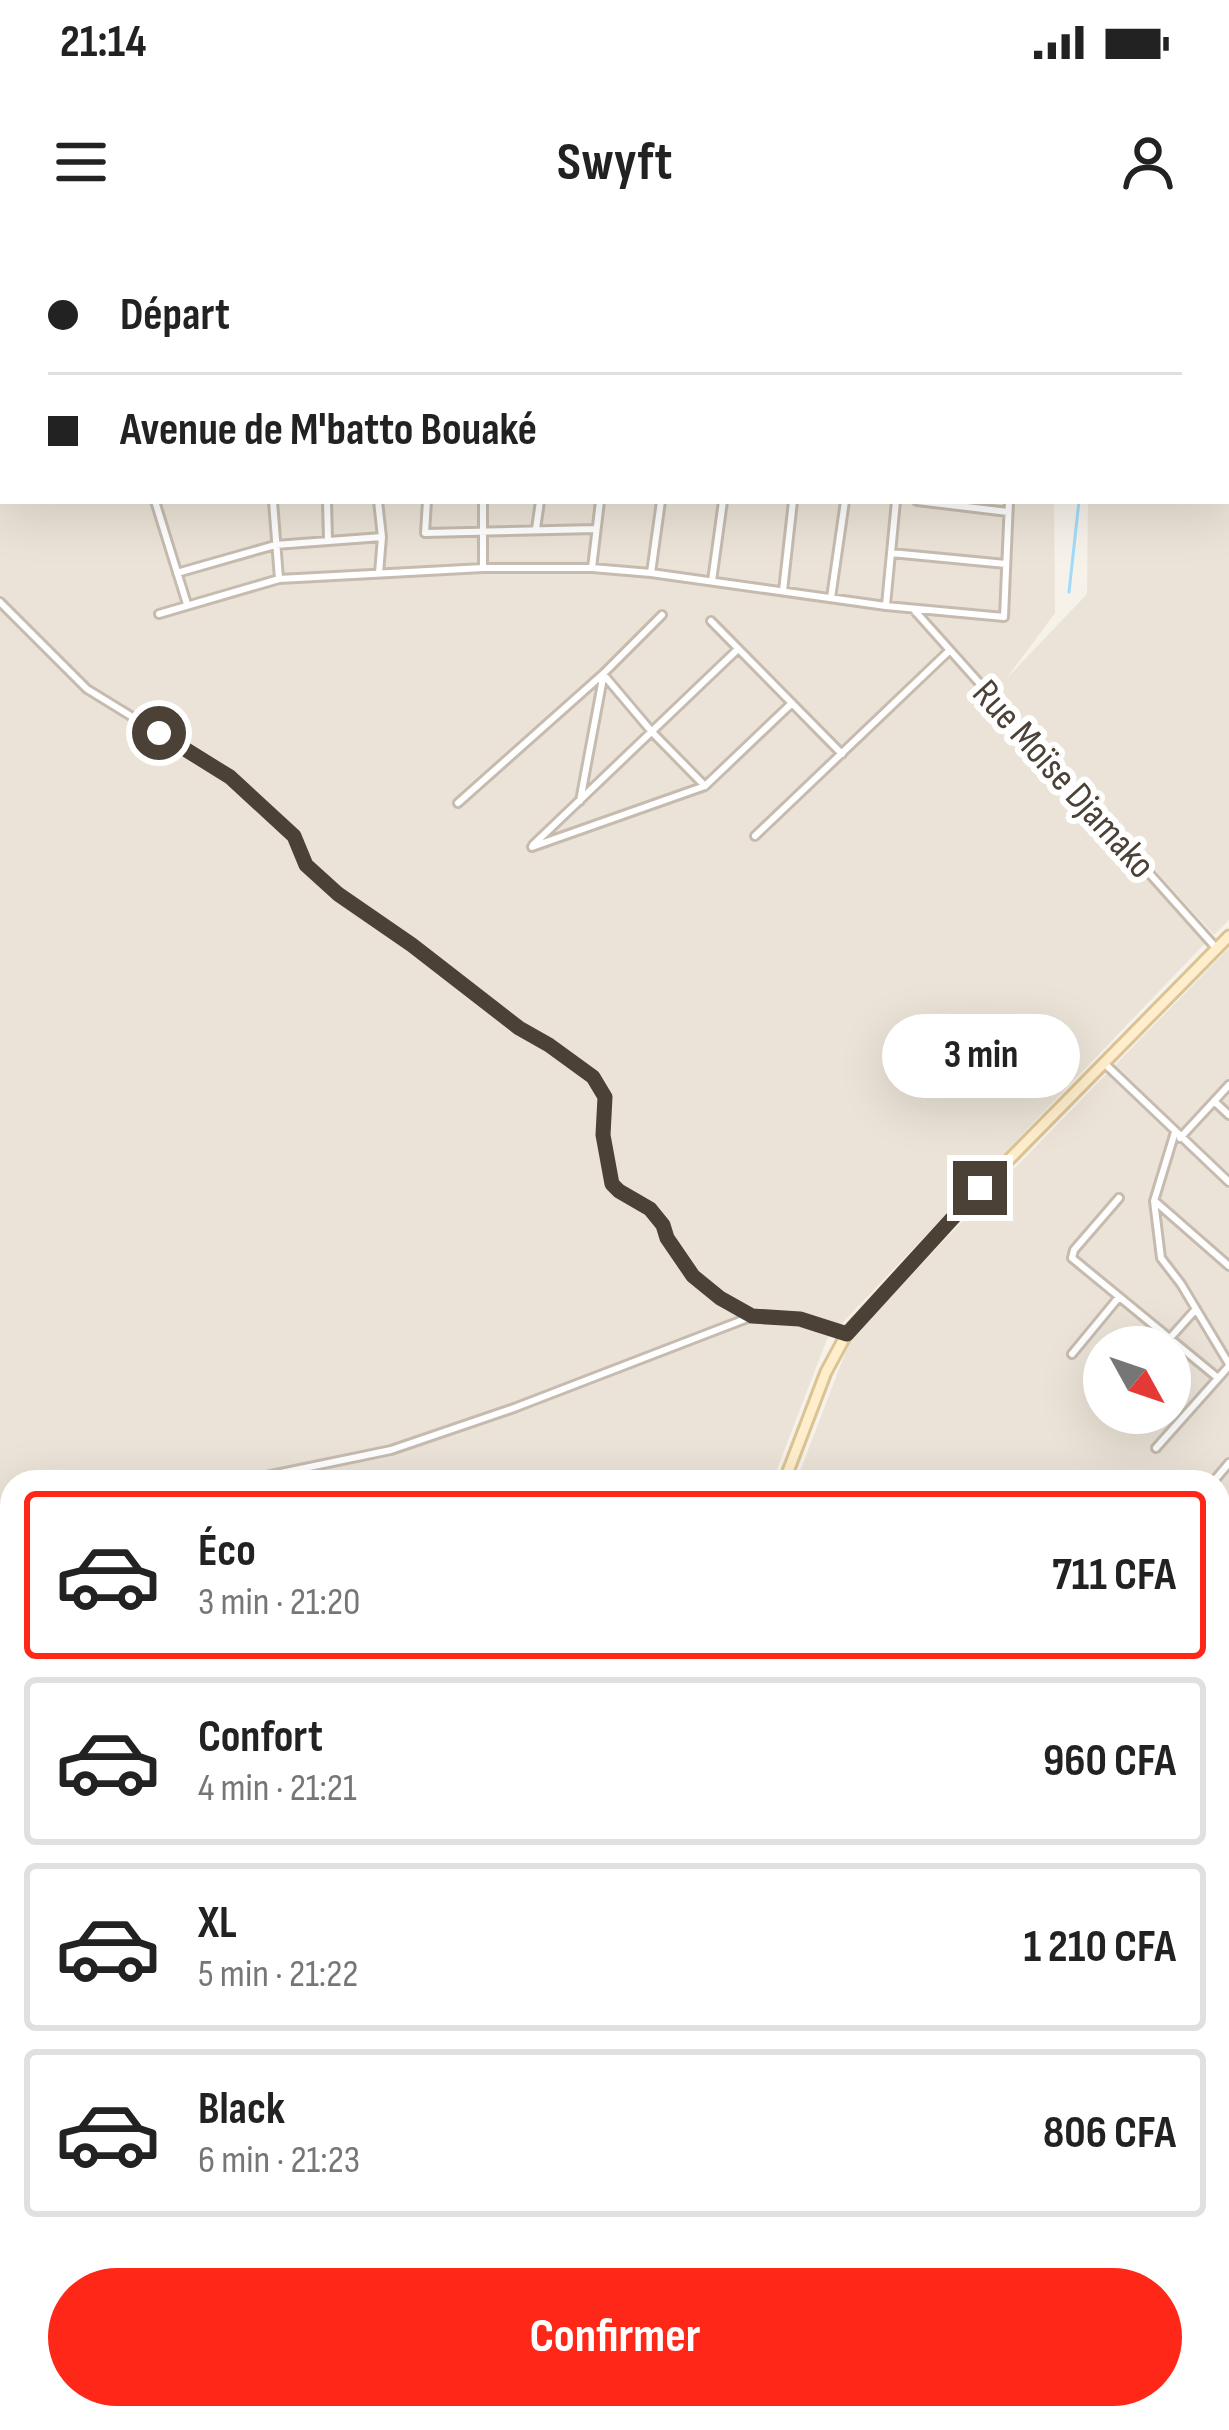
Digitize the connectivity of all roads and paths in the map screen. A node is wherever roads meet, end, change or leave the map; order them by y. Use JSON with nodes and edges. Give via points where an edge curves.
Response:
{"nodes":[{"id":1,"x":156,"y":504,"type":"edge"},
{"id":2,"x":273,"y":504,"type":"edge"},
{"id":3,"x":327,"y":504,"type":"edge"},
{"id":4,"x":378,"y":504,"type":"edge"},
{"id":5,"x":427,"y":504,"type":"edge"},
{"id":6,"x":483,"y":504,"type":"edge"},
{"id":7,"x":540,"y":504,"type":"edge"},
{"id":8,"x":600,"y":504,"type":"edge"},
{"id":9,"x":661,"y":504,"type":"edge"},
{"id":10,"x":723,"y":504,"type":"edge"},
{"id":11,"x":793,"y":504,"type":"edge"},
{"id":12,"x":844,"y":504,"type":"edge"},
{"id":13,"x":896,"y":504,"type":"edge"},
{"id":14,"x":942,"y":504,"type":"edge"},
{"id":15,"x":1009,"y":504,"type":"edge"},
{"id":16,"x":1008,"y":512,"type":"junction"},
{"id":17,"x":536,"y":529,"type":"junction"},
{"id":18,"x":596,"y":530,"type":"junction"},
{"id":19,"x":483,"y":531,"type":"junction"},
{"id":20,"x":382,"y":537,"type":"junction"},
{"id":21,"x":328,"y":540,"type":"junction"},
{"id":22,"x":275,"y":545,"type":"junction"},
{"id":23,"x":891,"y":553,"type":"junction"},
{"id":24,"x":1006,"y":564,"type":"junction"},
{"id":25,"x":483,"y":568,"type":"junction"},
{"id":26,"x":592,"y":568,"type":"junction"},
{"id":27,"x":177,"y":573,"type":"junction"},
{"id":28,"x":651,"y":573,"type":"junction"},
{"id":29,"x":379,"y":574,"type":"junction"},
{"id":30,"x":279,"y":579,"type":"junction"},
{"id":31,"x":712,"y":581,"type":"junction"},
{"id":32,"x":783,"y":591,"type":"junction"},
{"id":33,"x":831,"y":598,"type":"junction"},
{"id":34,"x":0,"y":602,"type":"edge"},
{"id":35,"x":187,"y":604,"type":"junction"},
{"id":36,"x":886,"y":606,"type":"junction"},
{"id":37,"x":913,"y":608,"type":"junction"},
{"id":38,"x":159,"y":614,"type":"dead end"},
{"id":39,"x":662,"y":615,"type":"dead end"},
{"id":40,"x":711,"y":621,"type":"dead end"},
{"id":41,"x":738,"y":649,"type":"junction"},
{"id":42,"x":950,"y":650,"type":"junction"},
{"id":43,"x":603,"y":674,"type":"junction"},
{"id":44,"x":792,"y":704,"type":"junction"},
{"id":45,"x":652,"y":732,"type":"junction"},
{"id":46,"x":842,"y":754,"type":"junction"},
{"id":47,"x":705,"y":787,"type":"junction"},
{"id":48,"x":580,"y":801,"type":"junction"},
{"id":49,"x":458,"y":803,"type":"dead end"},
{"id":50,"x":755,"y":836,"type":"dead end"},
{"id":51,"x":1229,"y":936,"type":"edge"},
{"id":52,"x":1217,"y":949,"type":"junction"},
{"id":53,"x":1102,"y":1061,"type":"junction"},
{"id":54,"x":1229,"y":1085,"type":"edge"},
{"id":55,"x":1214,"y":1101,"type":"junction"},
{"id":56,"x":1229,"y":1115,"type":"edge"},
{"id":57,"x":1178,"y":1135,"type":"junction"},
{"id":58,"x":1229,"y":1182,"type":"edge"},
{"id":59,"x":1119,"y":1198,"type":"dead end"},
{"id":60,"x":1154,"y":1201,"type":"junction"},
{"id":61,"x":1229,"y":1266,"type":"edge"},
{"id":62,"x":1119,"y":1297,"type":"junction"},
{"id":63,"x":1196,"y":1309,"type":"junction"},
{"id":64,"x":752,"y":1316,"type":"junction"},
{"id":65,"x":1154,"y":1326,"type":"edge"},
{"id":66,"x":1181,"y":1326,"type":"edge"},
{"id":67,"x":847,"y":1334,"type":"junction"},
{"id":68,"x":1229,"y":1336,"type":"edge"},
{"id":69,"x":1214,"y":1340,"type":"junction"},
{"id":70,"x":1072,"y":1354,"type":"dead end"},
{"id":71,"x":1191,"y":1357,"type":"edge"},
{"id":72,"x":1229,"y":1365,"type":"edge"},
{"id":73,"x":1218,"y":1378,"type":"junction"},
{"id":74,"x":1156,"y":1448,"type":"dead end"},
{"id":75,"x":297,"y":1470,"type":"edge"},
{"id":76,"x":789,"y":1470,"type":"edge"}],
"edges":[{"from":1,"to":27,"type":"street"},
{"from":2,"to":22,"type":"street"},
{"from":3,"to":21,"type":"street"},
{"from":4,"to":20,"type":"street"},
{"from":5,"to":19,"type":"street","via":[[425,533]]},
{"from":6,"to":19,"type":"street"},
{"from":7,"to":17,"type":"street"},
{"from":8,"to":18,"type":"street"},
{"from":9,"to":28,"type":"street"},
{"from":10,"to":31,"type":"street"},
{"from":11,"to":32,"type":"street"},
{"from":12,"to":33,"type":"street"},
{"from":13,"to":23,"type":"street"},
{"from":14,"to":16,"type":"street"},
{"from":15,"to":16,"type":"street"},
{"from":16,"to":24,"type":"street"},
{"from":17,"to":18,"type":"street"},
{"from":17,"to":19,"type":"street"},
{"from":18,"to":26,"type":"street"},
{"from":19,"to":25,"type":"street"},
{"from":20,"to":21,"type":"street"},
{"from":20,"to":29,"type":"street"},
{"from":21,"to":22,"type":"street"},
{"from":22,"to":27,"type":"street"},
{"from":22,"to":30,"type":"street"},
{"from":23,"to":24,"type":"street"},
{"from":23,"to":36,"type":"street"},
{"from":24,"to":37,"type":"street","via":[[1004,617]]},
{"from":25,"to":26,"type":"street"},
{"from":25,"to":29,"type":"street"},
{"from":26,"to":28,"type":"street"},
{"from":27,"to":35,"type":"street"},
{"from":28,"to":31,"type":"street"},
{"from":29,"to":30,"type":"street"},
{"from":30,"to":35,"type":"street"},
{"from":31,"to":32,"type":"street"},
{"from":32,"to":33,"type":"street"},
{"from":33,"to":36,"type":"street"},
{"from":34,"to":64,"type":"street","via":[[87,689],[230,777],[294,836],[306,865],[338,894],[593,1077],[605,1097],[612,1184],[650,1209],[693,1276]]},
{"from":35,"to":38,"type":"street"},
{"from":36,"to":37,"type":"street"},
{"from":37,"to":42,"type":"street","name":"Rue Moïse Djamako"},
{"from":39,"to":43,"type":"street"},
{"from":40,"to":41,"type":"street"},
{"from":41,"to":44,"type":"street"},
{"from":41,"to":45,"type":"street"},
{"from":42,"to":46,"type":"street"},
{"from":42,"to":52,"type":"street","name":"Rue Moïse Djamako"},
{"from":43,"to":45,"type":"street"},
{"from":43,"to":48,"type":"street"},
{"from":43,"to":49,"type":"street"},
{"from":44,"to":46,"type":"street"},
{"from":44,"to":47,"type":"street"},
{"from":45,"to":47,"type":"street"},
{"from":45,"to":48,"type":"street"},
{"from":46,"to":50,"type":"street"},
{"from":47,"to":48,"type":"street","via":[[532,847]]},
{"from":51,"to":52,"type":"street"},
{"from":52,"to":53,"type":"street"},
{"from":53,"to":57,"type":"street"},
{"from":53,"to":67,"type":"street"},
{"from":54,"to":55,"type":"street"},
{"from":55,"to":56,"type":"street"},
{"from":55,"to":57,"type":"street"},
{"from":57,"to":58,"type":"street"},
{"from":57,"to":60,"type":"street"},
{"from":59,"to":62,"type":"street","via":[[1072,1258]]},
{"from":60,"to":61,"type":"street"},
{"from":60,"to":63,"type":"street","via":[[1161,1258]]},
{"from":62,"to":65,"type":"street"},
{"from":62,"to":70,"type":"street"},
{"from":63,"to":66,"type":"street"},
{"from":63,"to":69,"type":"street"},
{"from":64,"to":67,"type":"street"},
{"from":64,"to":75,"type":"street","via":[[412,1443]]},
{"from":67,"to":76,"type":"street"},
{"from":68,"to":69,"type":"street"},
{"from":69,"to":72,"type":"street"},
{"from":71,"to":73,"type":"street"},
{"from":72,"to":73,"type":"street"},
{"from":73,"to":74,"type":"street"}]}
